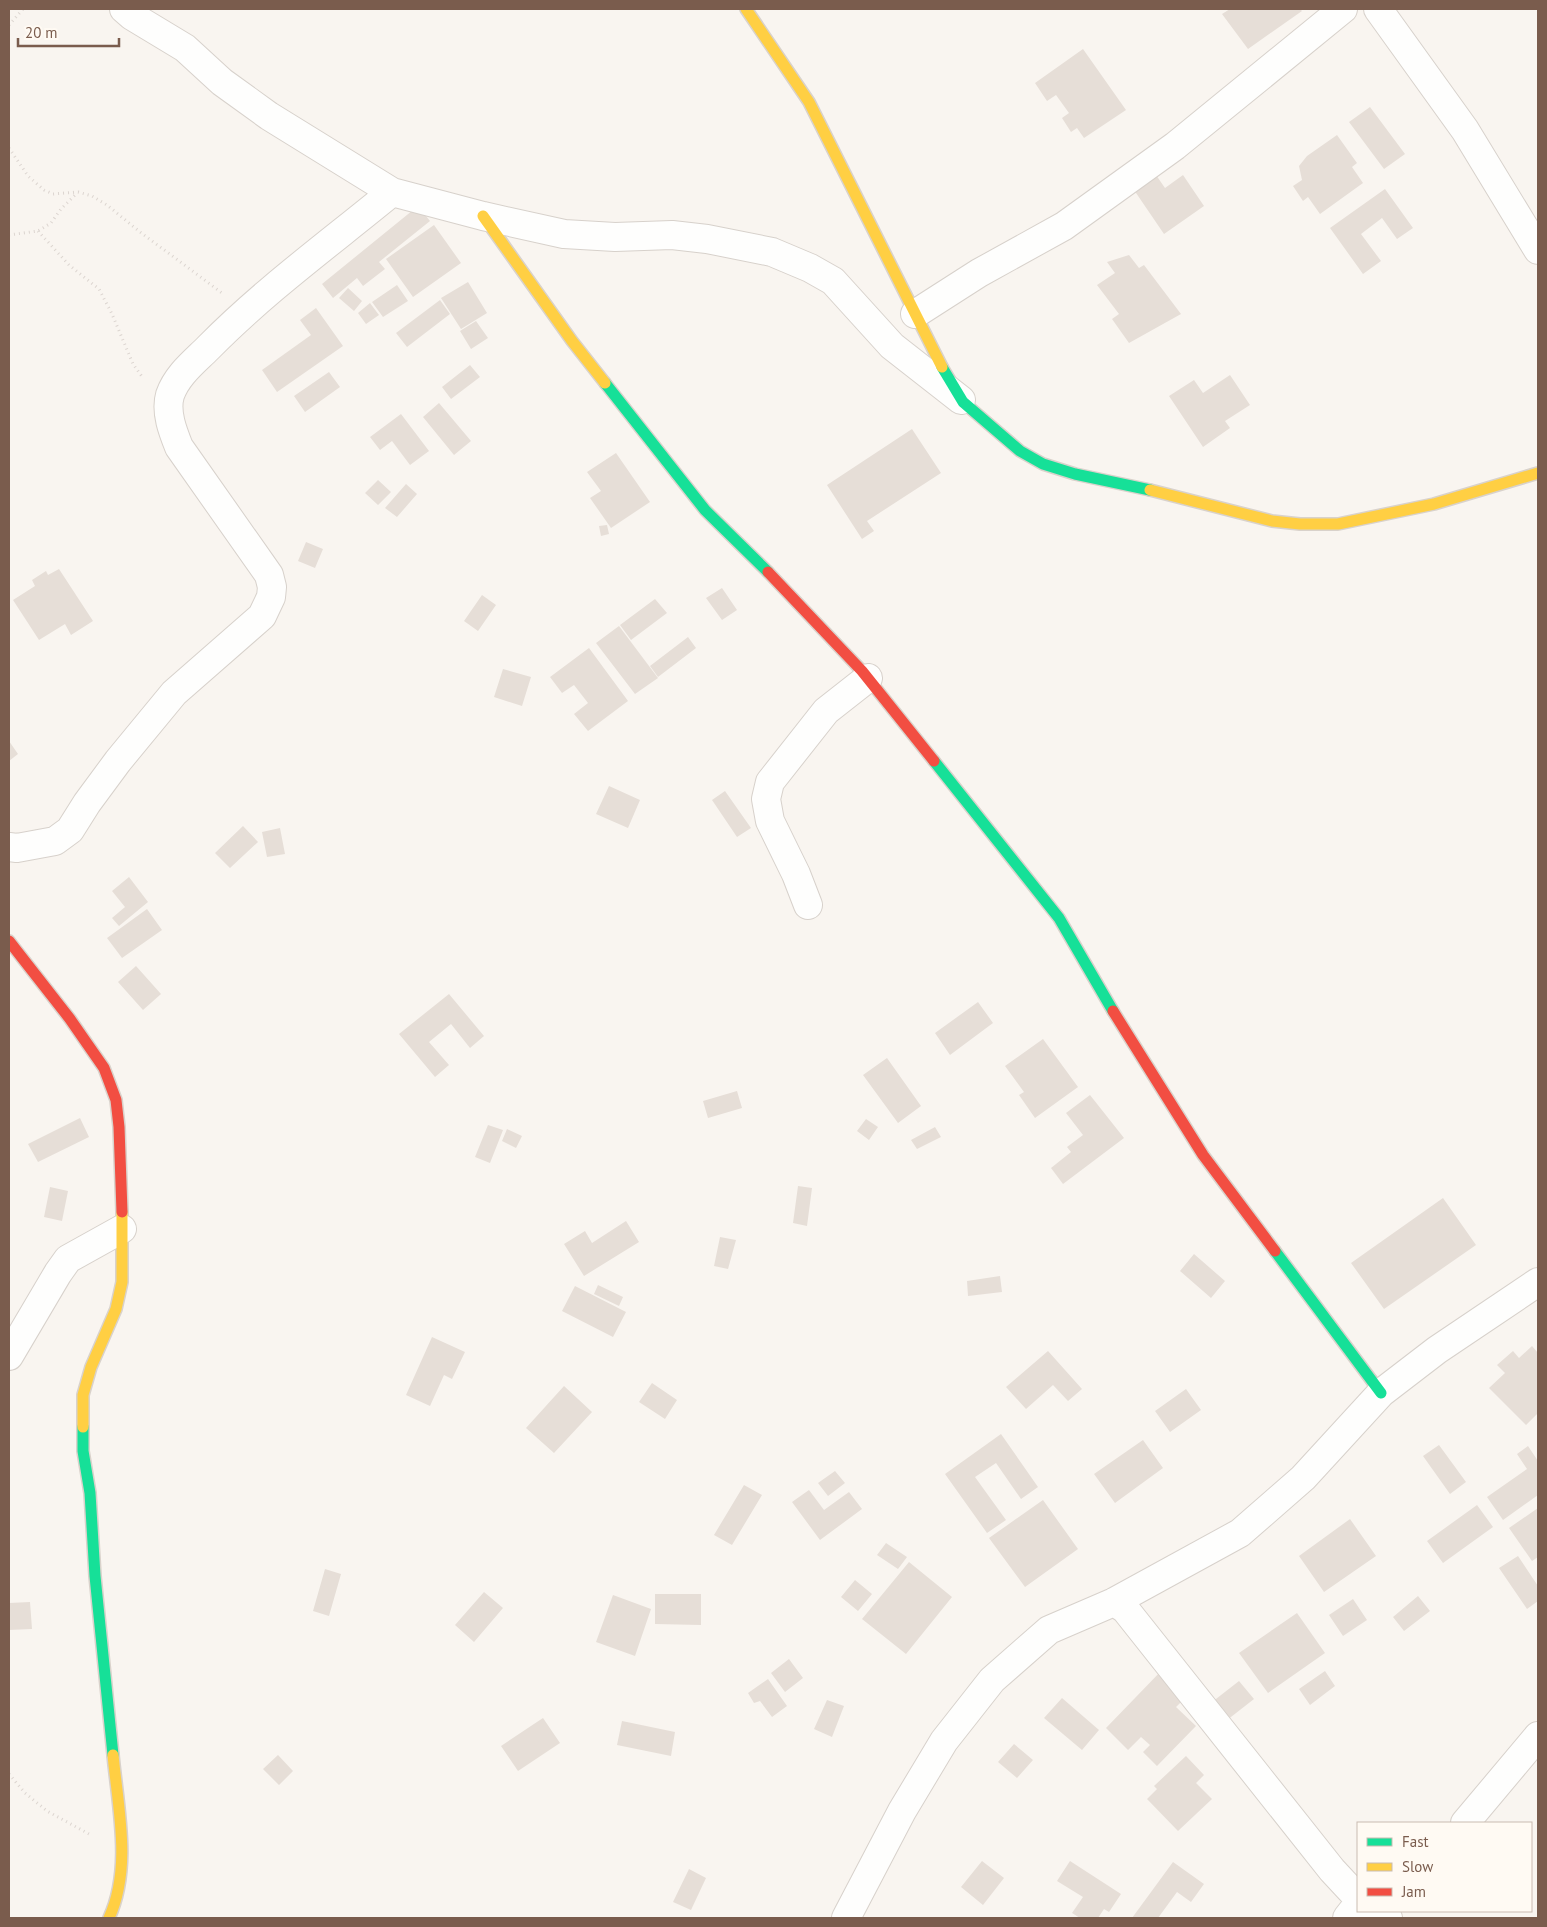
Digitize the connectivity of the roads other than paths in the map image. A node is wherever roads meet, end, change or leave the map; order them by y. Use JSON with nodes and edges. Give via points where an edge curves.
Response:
{"nodes":[{"id":1,"x":124,"y":9,"type":"edge"},
{"id":2,"x":746,"y":9,"type":"edge"},
{"id":3,"x":1343,"y":9,"type":"edge"},
{"id":4,"x":1378,"y":9,"type":"edge"},
{"id":5,"x":392,"y":192,"type":"junction"},
{"id":6,"x":483,"y":216,"type":"junction"},
{"id":7,"x":1538,"y":250,"type":"edge"},
{"id":8,"x":915,"y":314,"type":"junction"},
{"id":9,"x":963,"y":402,"type":"junction"},
{"id":10,"x":1538,"y":473,"type":"edge"},
{"id":11,"x":868,"y":678,"type":"junction"},
{"id":12,"x":9,"y":847,"type":"edge"},
{"id":13,"x":808,"y":905,"type":"dead end"},
{"id":14,"x":9,"y":941,"type":"edge"},
{"id":15,"x":122,"y":1229,"type":"junction"},
{"id":16,"x":1538,"y":1282,"type":"edge"},
{"id":17,"x":17,"y":1324,"type":"edge"},
{"id":18,"x":9,"y":1356,"type":"edge"},
{"id":19,"x":1381,"y":1393,"type":"junction"},
{"id":20,"x":1114,"y":1602,"type":"junction"},
{"id":21,"x":1538,"y":1736,"type":"edge"},
{"id":22,"x":1466,"y":1822,"type":"edge"},
{"id":23,"x":1357,"y":1897,"type":"edge"},
{"id":24,"x":1357,"y":1905,"type":"edge"},
{"id":25,"x":110,"y":1918,"type":"edge"},
{"id":26,"x":846,"y":1918,"type":"edge"},
{"id":27,"x":1347,"y":1918,"type":"edge"}],
"edges":[{"from":1,"to":5,"type":"street","via":[[185,48],[222,82],[269,116]]},
{"from":2,"to":8,"type":"street","via":[[809,102]]},
{"from":3,"to":8,"type":"street","via":[[1175,146],[1064,226],[979,273]]},
{"from":4,"to":7,"type":"street","via":[[1465,130]]},
{"from":5,"to":6,"type":"street"},
{"from":5,"to":12,"type":"street","via":[[236,320],[180,375],[170,394],[168,404],[179,447],[268,575],[271,597],[262,616],[174,693],[118,761],[70,830],[55,841]]},
{"from":6,"to":9,"type":"street","via":[[564,234],[614,237],[672,235],[772,252],[833,281],[892,346]]},
{"from":6,"to":11,"type":"street","via":[[572,341],[705,510]]},
{"from":8,"to":9,"type":"street"},
{"from":9,"to":10,"type":"street","via":[[1020,451],[1043,464],[1281,522],[1338,524],[1434,504]]},
{"from":11,"to":13,"type":"street","via":[[826,711],[770,782],[766,799],[770,821]]},
{"from":11,"to":19,"type":"street","via":[[1059,918],[1117,1018],[1203,1154]]},
{"from":14,"to":15,"type":"street","via":[[104,1068],[116,1100]]},
{"from":15,"to":17,"type":"street","via":[[68,1260]]},
{"from":15,"to":25,"type":"street","via":[[122,1282],[116,1309],[91,1367],[83,1395],[83,1451],[90,1493],[122,1852],[116,1903]]},
{"from":16,"to":19,"type":"street","via":[[1437,1350]]},
{"from":17,"to":18,"type":"street"},
{"from":19,"to":20,"type":"street","via":[[1303,1478],[1240,1533]]},
{"from":20,"to":23,"type":"street","via":[[1126,1609],[1332,1870]]},
{"from":20,"to":26,"type":"street","via":[[1049,1630],[992,1680],[944,1741],[902,1811]]},
{"from":21,"to":22,"type":"street"},
{"from":24,"to":27,"type":"street"}]}
